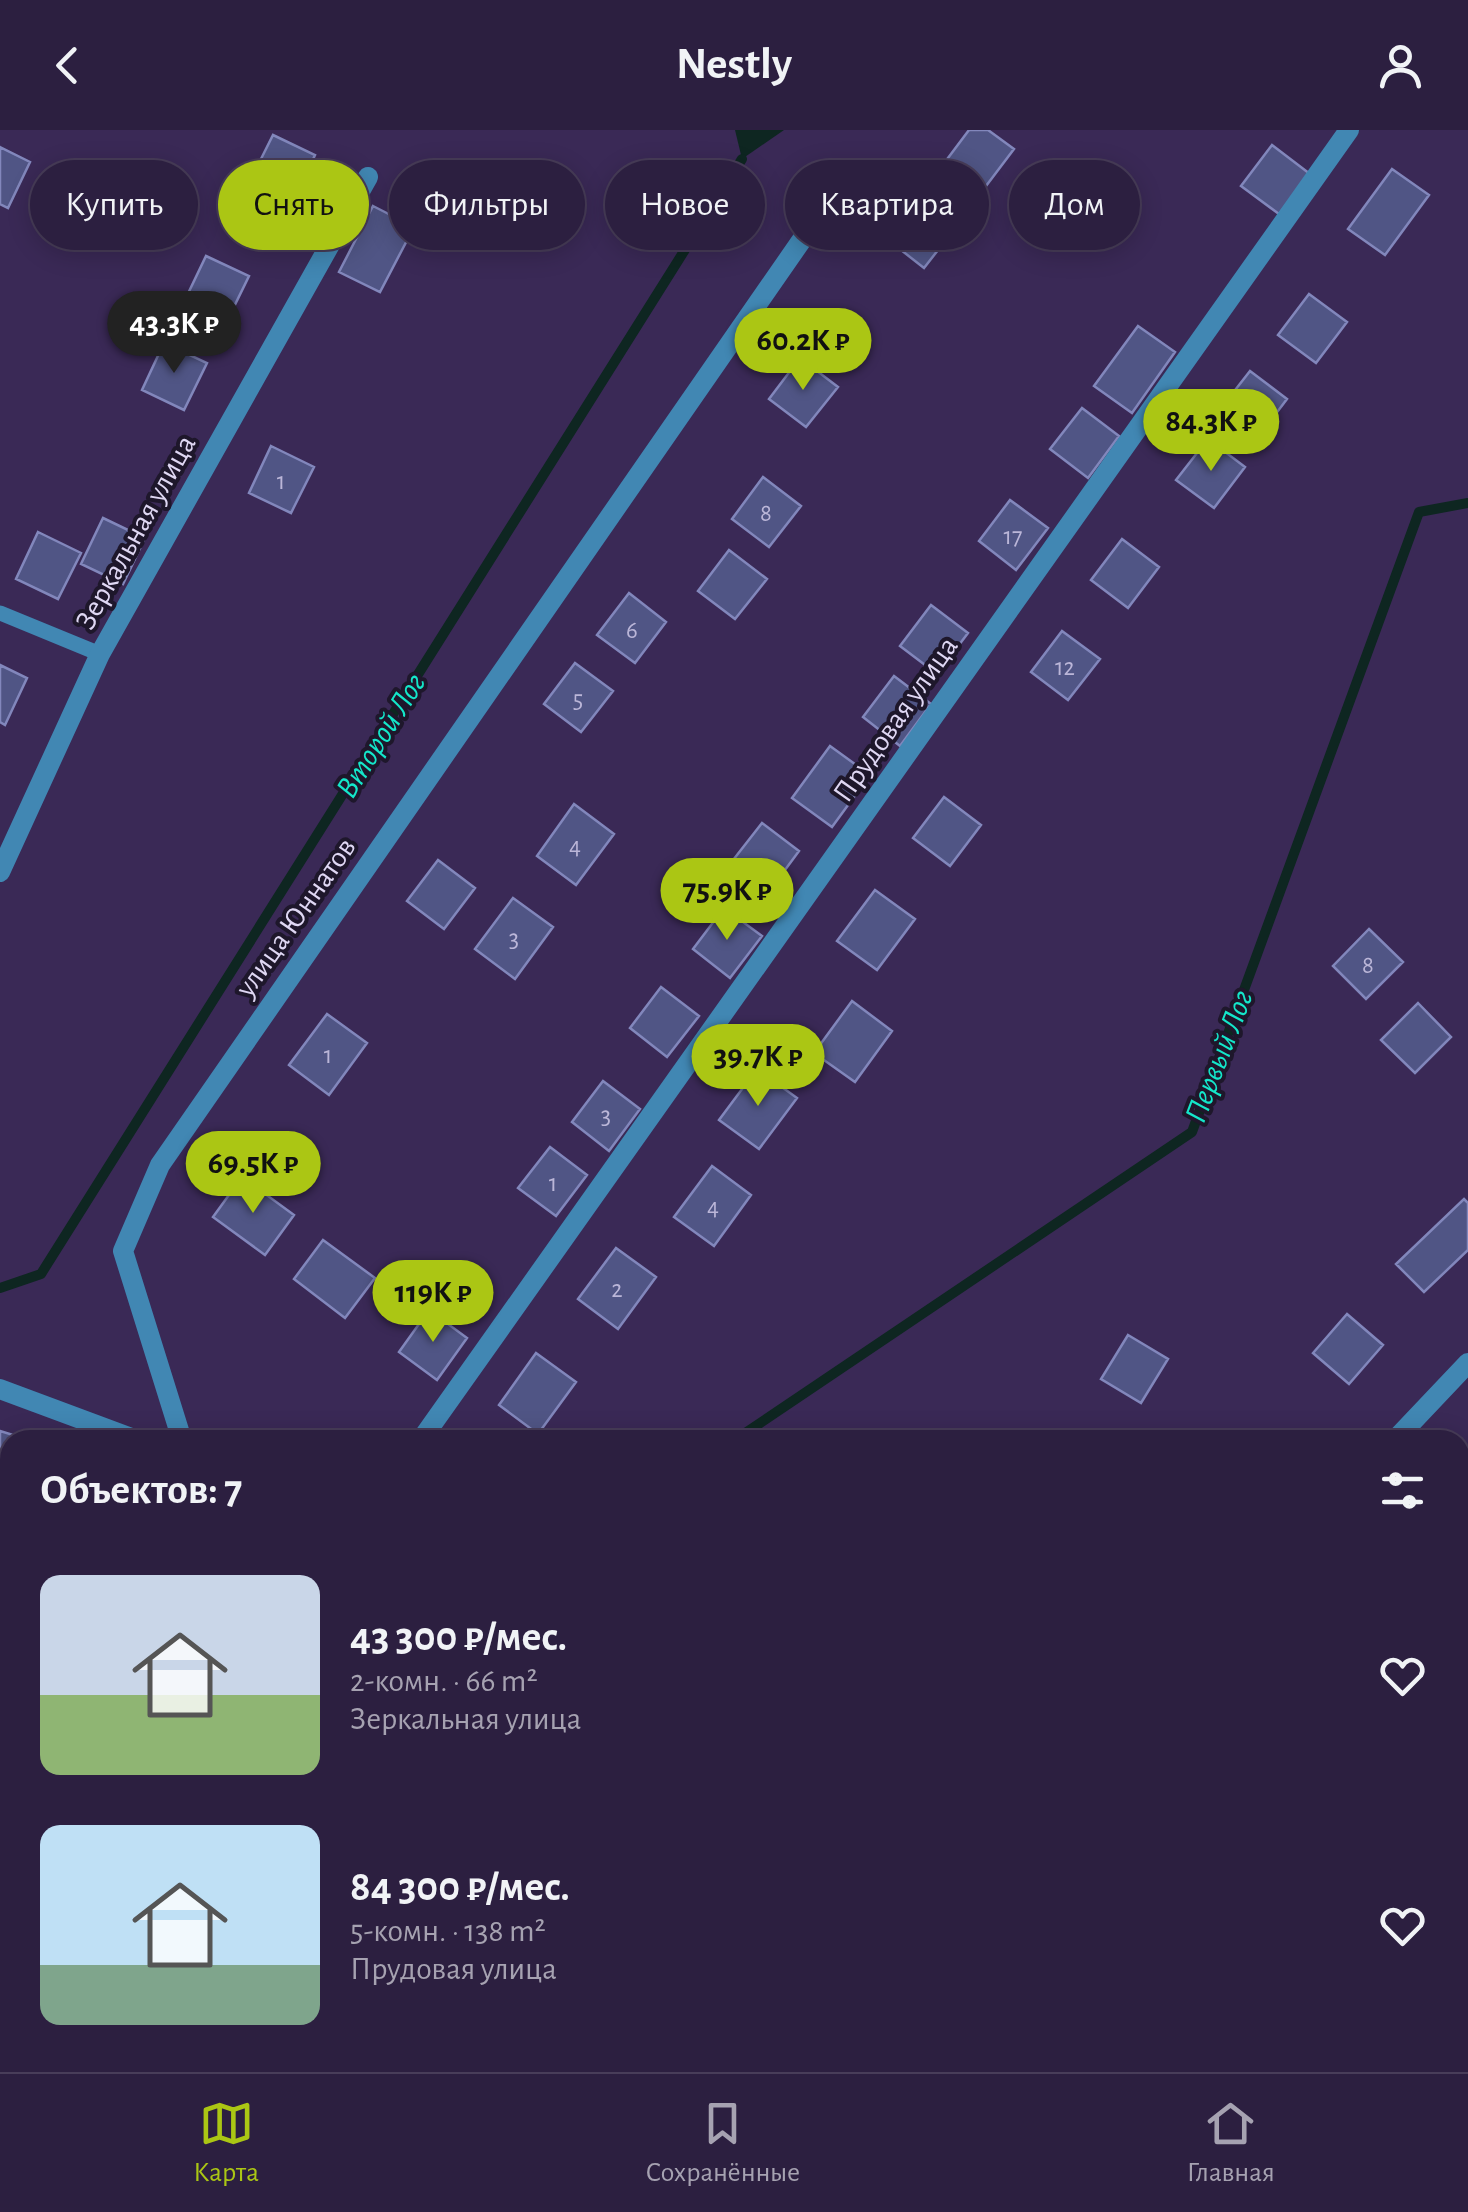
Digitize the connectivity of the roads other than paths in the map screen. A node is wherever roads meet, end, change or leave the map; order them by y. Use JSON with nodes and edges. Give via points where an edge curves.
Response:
{"nodes":[{"id":1,"x":1350,"y":130,"type":"edge"},
{"id":2,"x":327,"y":250,"type":"edge"},
{"id":3,"x":795,"y":250,"type":"edge"},
{"id":4,"x":0,"y":613,"type":"edge"},
{"id":5,"x":100,"y":654,"type":"junction"},
{"id":6,"x":0,"y":872,"type":"edge"},
{"id":7,"x":1468,"y":1363,"type":"edge"},
{"id":8,"x":0,"y":1389,"type":"edge"},
{"id":9,"x":110,"y":1430,"type":"edge"},
{"id":10,"x":179,"y":1430,"type":"edge"},
{"id":11,"x":428,"y":1430,"type":"edge"},
{"id":12,"x":1404,"y":1430,"type":"edge"}],
"edges":[{"from":1,"to":11,"type":"street","name":"Прудовая улица"},
{"from":2,"to":5,"type":"street","name":"Зеркальная улица"},
{"from":3,"to":10,"type":"street","name":"улица Юннатов","via":[[160,1165],[123,1251]]},
{"from":4,"to":5,"type":"lane"},
{"from":5,"to":6,"type":"street","name":"Зеркальная улица"},
{"from":7,"to":12,"type":"street"},
{"from":8,"to":9,"type":"street"}]}
